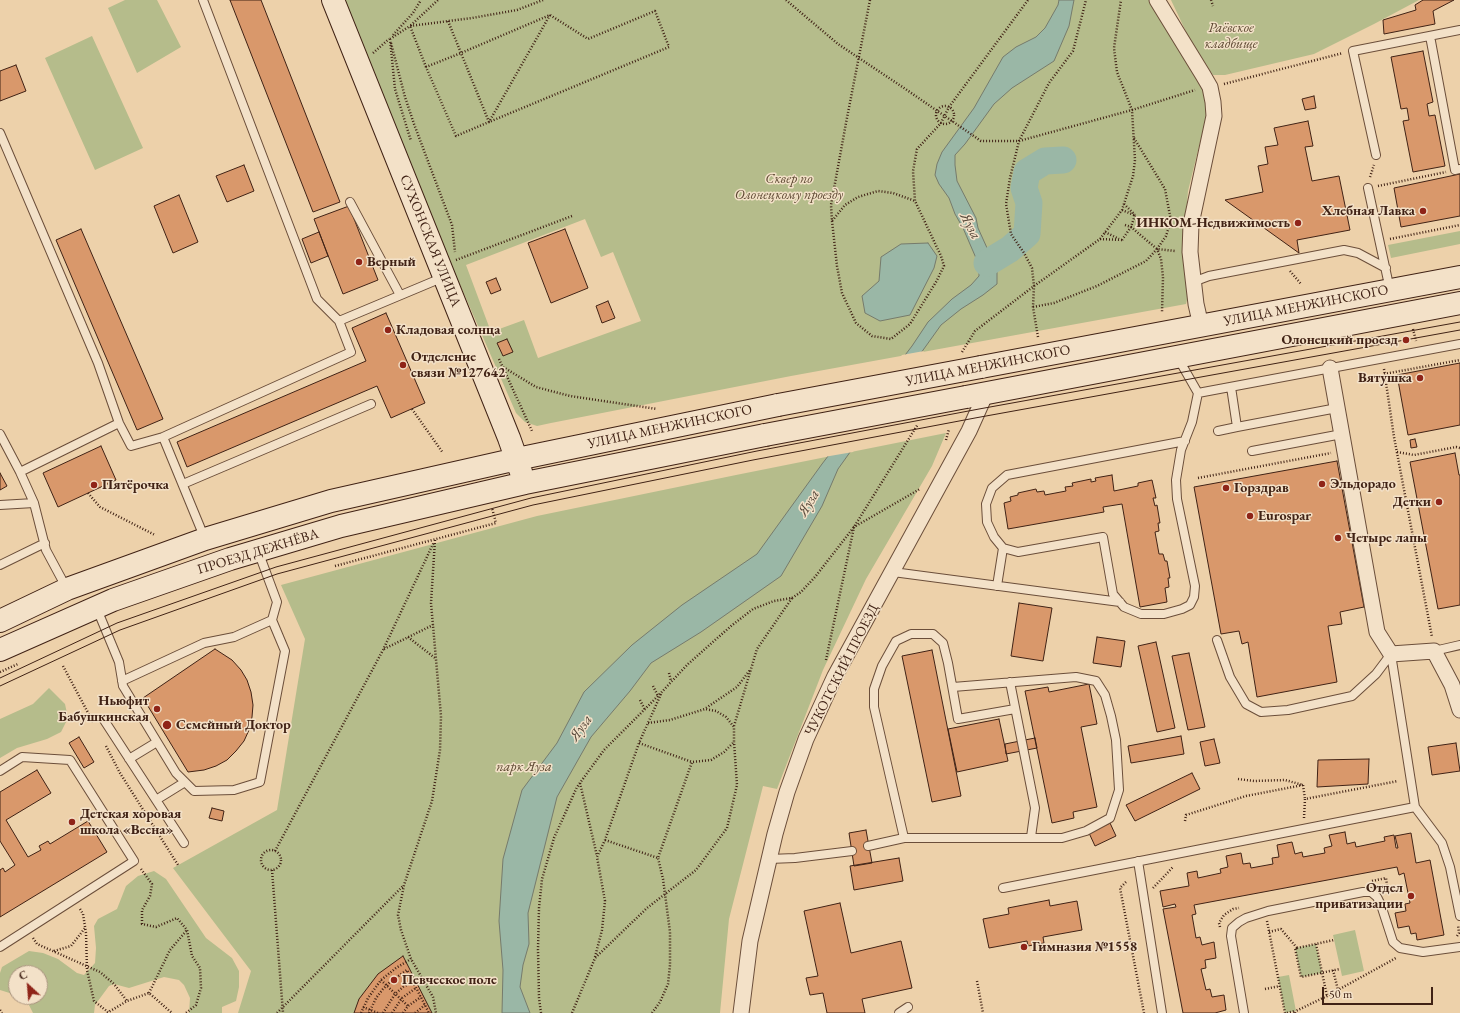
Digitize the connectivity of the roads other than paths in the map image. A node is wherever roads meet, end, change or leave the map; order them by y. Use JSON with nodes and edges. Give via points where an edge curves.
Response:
{"nodes":[{"id":1,"x":203,"y":0,"type":"edge"},
{"id":2,"x":333,"y":0,"type":"edge"},
{"id":3,"x":1157,"y":0,"type":"edge"},
{"id":4,"x":1460,"y":30,"type":"edge"},
{"id":5,"x":1430,"y":36,"type":"junction"},
{"id":6,"x":0,"y":133,"type":"edge"},
{"id":7,"x":1376,"y":155,"type":"road end"},
{"id":8,"x":1458,"y":169,"type":"edge"},
{"id":9,"x":1368,"y":188,"type":"road end"},
{"id":10,"x":350,"y":202,"type":"dead end"},
{"id":11,"x":1386,"y":268,"type":"junction"},
{"id":12,"x":449,"y":269,"type":"junction"},
{"id":13,"x":1460,"y":277,"type":"edge"},
{"id":14,"x":1193,"y":282,"type":"junction"},
{"id":15,"x":1390,"y":290,"type":"junction"},
{"id":16,"x":400,"y":295,"type":"junction"},
{"id":17,"x":1460,"y":303,"type":"edge"},
{"id":18,"x":339,"y":321,"type":"junction"},
{"id":19,"x":1201,"y":326,"type":"junction"},
{"id":20,"x":1460,"y":344,"type":"edge"},
{"id":21,"x":1178,"y":357,"type":"junction"},
{"id":22,"x":1330,"y":368,"type":"junction"},
{"id":23,"x":1231,"y":387,"type":"junction"},
{"id":24,"x":1198,"y":393,"type":"junction"},
{"id":25,"x":976,"y":395,"type":"junction"},
{"id":26,"x":371,"y":404,"type":"dead end"},
{"id":27,"x":1337,"y":408,"type":"junction"},
{"id":28,"x":119,"y":424,"type":"junction"},
{"id":29,"x":1237,"y":427,"type":"junction"},
{"id":30,"x":1218,"y":431,"type":"dead end"},
{"id":31,"x":0,"y":434,"type":"edge"},
{"id":32,"x":1342,"y":434,"type":"junction"},
{"id":33,"x":163,"y":437,"type":"junction"},
{"id":34,"x":1185,"y":441,"type":"junction"},
{"id":35,"x":1252,"y":451,"type":"dead end"},
{"id":36,"x":517,"y":459,"type":"junction"},
{"id":37,"x":20,"y":472,"type":"junction"},
{"id":38,"x":525,"y":483,"type":"junction"},
{"id":39,"x":183,"y":484,"type":"junction"},
{"id":40,"x":34,"y":503,"type":"junction"},
{"id":41,"x":0,"y":505,"type":"edge"},
{"id":42,"x":205,"y":539,"type":"junction"},
{"id":43,"x":45,"y":543,"type":"junction"},
{"id":44,"x":1003,"y":548,"type":"junction"},
{"id":45,"x":258,"y":551,"type":"junction"},
{"id":46,"x":0,"y":565,"type":"edge"},
{"id":47,"x":893,"y":572,"type":"junction"},
{"id":48,"x":997,"y":586,"type":"junction"},
{"id":49,"x":67,"y":589,"type":"junction"},
{"id":50,"x":1120,"y":602,"type":"junction"},
{"id":51,"x":96,"y":607,"type":"junction"},
{"id":52,"x":272,"y":620,"type":"junction"},
{"id":53,"x":0,"y":621,"type":"edge"},
{"id":54,"x":1217,"y":640,"type":"dead end"},
{"id":55,"x":1460,"y":645,"type":"edge"},
{"id":56,"x":0,"y":650,"type":"edge"},
{"id":57,"x":1434,"y":651,"type":"junction"},
{"id":58,"x":1390,"y":654,"type":"junction"},
{"id":59,"x":122,"y":681,"type":"junction"},
{"id":60,"x":1010,"y":682,"type":"junction"},
{"id":61,"x":953,"y":687,"type":"junction"},
{"id":62,"x":1015,"y":709,"type":"junction"},
{"id":63,"x":1460,"y":710,"type":"edge"},
{"id":64,"x":104,"y":720,"type":"dead end"},
{"id":65,"x":157,"y":742,"type":"junction"},
{"id":66,"x":129,"y":759,"type":"junction"},
{"id":67,"x":0,"y":771,"type":"edge"},
{"id":68,"x":185,"y":782,"type":"junction"},
{"id":69,"x":156,"y":800,"type":"junction"},
{"id":70,"x":1415,"y":807,"type":"junction"},
{"id":71,"x":904,"y":838,"type":"junction"},
{"id":72,"x":1031,"y":838,"type":"junction"},
{"id":73,"x":184,"y":843,"type":"dead end"},
{"id":74,"x":868,"y":846,"type":"dead end"},
{"id":75,"x":852,"y":851,"type":"dead end"},
{"id":76,"x":769,"y":859,"type":"junction"},
{"id":77,"x":1138,"y":861,"type":"junction"},
{"id":78,"x":1003,"y":888,"type":"dead end"},
{"id":79,"x":1460,"y":916,"type":"edge"},
{"id":80,"x":1460,"y":946,"type":"edge"},
{"id":81,"x":0,"y":947,"type":"edge"},
{"id":82,"x":908,"y":1007,"type":"dead end"},
{"id":83,"x":741,"y":1013,"type":"edge"},
{"id":84,"x":899,"y":1013,"type":"edge"},
{"id":85,"x":1162,"y":1013,"type":"edge"},
{"id":86,"x":1244,"y":1013,"type":"edge"}],
"edges":[{"from":1,"to":18,"type":"lane","via":[[317,299]]},
{"from":2,"to":12,"type":"main road","name":"СУХОНСКАЯ УЛИЦА"},
{"from":3,"to":14,"type":"street","via":[[1210,87],[1213,102],[1214,116],[1191,224]]},
{"from":4,"to":5,"type":"lane"},
{"from":5,"to":7,"type":"lane","via":[[1354,51]]},
{"from":5,"to":8,"type":"lane"},
{"from":6,"to":28,"type":"lane","via":[[98,363]]},
{"from":9,"to":11,"type":"lane"},
{"from":10,"to":16,"type":"lane"},
{"from":11,"to":14,"type":"lane","via":[[1358,253],[1344,250],[1209,276]]},
{"from":11,"to":15,"type":"lane"},
{"from":12,"to":16,"type":"lane"},
{"from":12,"to":36,"type":"main road","name":"СУХОНСКАЯ УЛИЦА"},
{"from":13,"to":15,"type":"main road","name":"УЛИЦА МЕНЖИНСКОГО"},
{"from":14,"to":19,"type":"street"},
{"from":15,"to":19,"type":"main road","name":"УЛИЦА МЕНЖИНСКОГО"},
{"from":16,"to":18,"type":"lane"},
{"from":17,"to":21,"type":"main road","name":"УЛИЦА МЕНЖИНСКОГО"},
{"from":18,"to":33,"type":"lane","via":[[351,352]]},
{"from":19,"to":36,"type":"main road","name":"УЛИЦА МЕНЖИНСКОГО","bridge":true,"via":[[778,405]]},
{"from":20,"to":22,"type":"lane"},
{"from":21,"to":24,"type":"lane"},
{"from":21,"to":25,"type":"main road","name":"УЛИЦА МЕНЖИНСКОГО"},
{"from":22,"to":23,"type":"lane"},
{"from":22,"to":27,"type":"street"},
{"from":23,"to":24,"type":"lane"},
{"from":23,"to":29,"type":"lane"},
{"from":24,"to":34,"type":"lane"},
{"from":25,"to":38,"type":"main road","name":"УЛИЦА МЕНЖИНСКОГО","bridge":true},
{"from":25,"to":47,"type":"street","name":"ЧУКОТСКИЙ ПРОЕЗД","via":[[968,431]]},
{"from":26,"to":39,"type":"lane"},
{"from":27,"to":29,"type":"lane"},
{"from":27,"to":32,"type":"street"},
{"from":28,"to":33,"type":"lane","via":[[131,446]]},
{"from":28,"to":37,"type":"lane"},
{"from":29,"to":30,"type":"lane"},
{"from":31,"to":37,"type":"lane"},
{"from":32,"to":35,"type":"lane"},
{"from":32,"to":58,"type":"street","via":[[1377,632]]},
{"from":33,"to":39,"type":"lane"},
{"from":34,"to":44,"type":"lane","via":[[1007,475],[992,488],[986,504],[987,522]]},
{"from":34,"to":50,"type":"lane","via":[[1176,480],[1177,499],[1195,586],[1194,597],[1190,605],[1164,614],[1141,614],[1124,607]]},
{"from":36,"to":38,"type":"main road","name":"СУХОНСКАЯ УЛИЦА"},
{"from":36,"to":42,"type":"main road","name":"ПРОЕЗД ДЕЖНЁВА","via":[[331,501]]},
{"from":37,"to":40,"type":"lane"},
{"from":38,"to":45,"type":"main road","name":"ПРОЕЗД ДЕЖНЁВА","via":[[341,526]]},
{"from":39,"to":42,"type":"lane"},
{"from":40,"to":41,"type":"lane"},
{"from":40,"to":43,"type":"lane"},
{"from":42,"to":49,"type":"main road","name":"ПРОЕЗД ДЕЖНЁВА"},
{"from":43,"to":46,"type":"lane"},
{"from":43,"to":49,"type":"lane","via":[[46,550]]},
{"from":44,"to":48,"type":"lane"},
{"from":44,"to":50,"type":"lane","via":[[1018,552],[1103,537],[1113,594]]},
{"from":45,"to":51,"type":"main road","name":"ПРОЕЗД ДЕЖНЁВА"},
{"from":45,"to":52,"type":"lane","via":[[277,602]]},
{"from":47,"to":48,"type":"lane"},
{"from":47,"to":76,"type":"street","name":"ЧУКОТСКИЙ ПРОЕЗД","via":[[835,676],[806,739],[787,792]]},
{"from":48,"to":50,"type":"lane"},
{"from":49,"to":53,"type":"main road","name":"ПРОЕЗД ДЕЖНЁВА"},
{"from":51,"to":56,"type":"main road","name":"ПРОЕЗД ДЕЖНЁВА"},
{"from":51,"to":59,"type":"lane","via":[[119,662]]},
{"from":52,"to":59,"type":"lane","via":[[234,637],[204,643]]},
{"from":52,"to":68,"type":"lane","via":[[285,651],[260,782],[234,790],[194,791]]},
{"from":54,"to":58,"type":"lane","via":[[1230,677],[1246,704],[1261,712],[1288,710],[1352,696],[1376,674]]},
{"from":55,"to":57,"type":"lane"},
{"from":57,"to":58,"type":"street"},
{"from":57,"to":63,"type":"street","via":[[1452,685]]},
{"from":58,"to":70,"type":"lane"},
{"from":59,"to":65,"type":"lane"},
{"from":60,"to":61,"type":"lane"},
{"from":60,"to":62,"type":"lane"},
{"from":60,"to":72,"type":"lane","via":[[1076,677],[1096,681],[1105,695],[1116,740],[1119,790],[1110,818],[1086,831],[1062,838]]},
{"from":61,"to":62,"type":"lane","via":[[958,719]]},
{"from":61,"to":71,"type":"lane","via":[[943,643],[933,634],[912,634],[896,641],[882,666],[874,689],[874,707]]},
{"from":62,"to":72,"type":"lane","via":[[1035,808]]},
{"from":64,"to":66,"type":"lane"},
{"from":65,"to":66,"type":"lane"},
{"from":65,"to":68,"type":"lane","via":[[176,774]]},
{"from":66,"to":69,"type":"lane"},
{"from":67,"to":81,"type":"lane","via":[[22,757],[70,760],[134,861]]},
{"from":68,"to":69,"type":"lane"},
{"from":69,"to":73,"type":"lane"},
{"from":70,"to":77,"type":"lane"},
{"from":70,"to":79,"type":"lane","via":[[1442,843],[1450,867]]},
{"from":71,"to":72,"type":"lane"},
{"from":71,"to":74,"type":"lane"},
{"from":75,"to":76,"type":"lane"},
{"from":76,"to":83,"type":"street","name":"ЧУКОТСКИЙ ПРОЕЗД","via":[[750,941]]},
{"from":77,"to":78,"type":"lane"},
{"from":77,"to":85,"type":"lane"},
{"from":80,"to":86,"type":"lane","via":[[1423,952],[1400,948],[1393,942],[1381,905],[1371,892],[1268,911],[1246,918],[1232,928],[1231,936]]},
{"from":82,"to":84,"type":"lane"}]}
